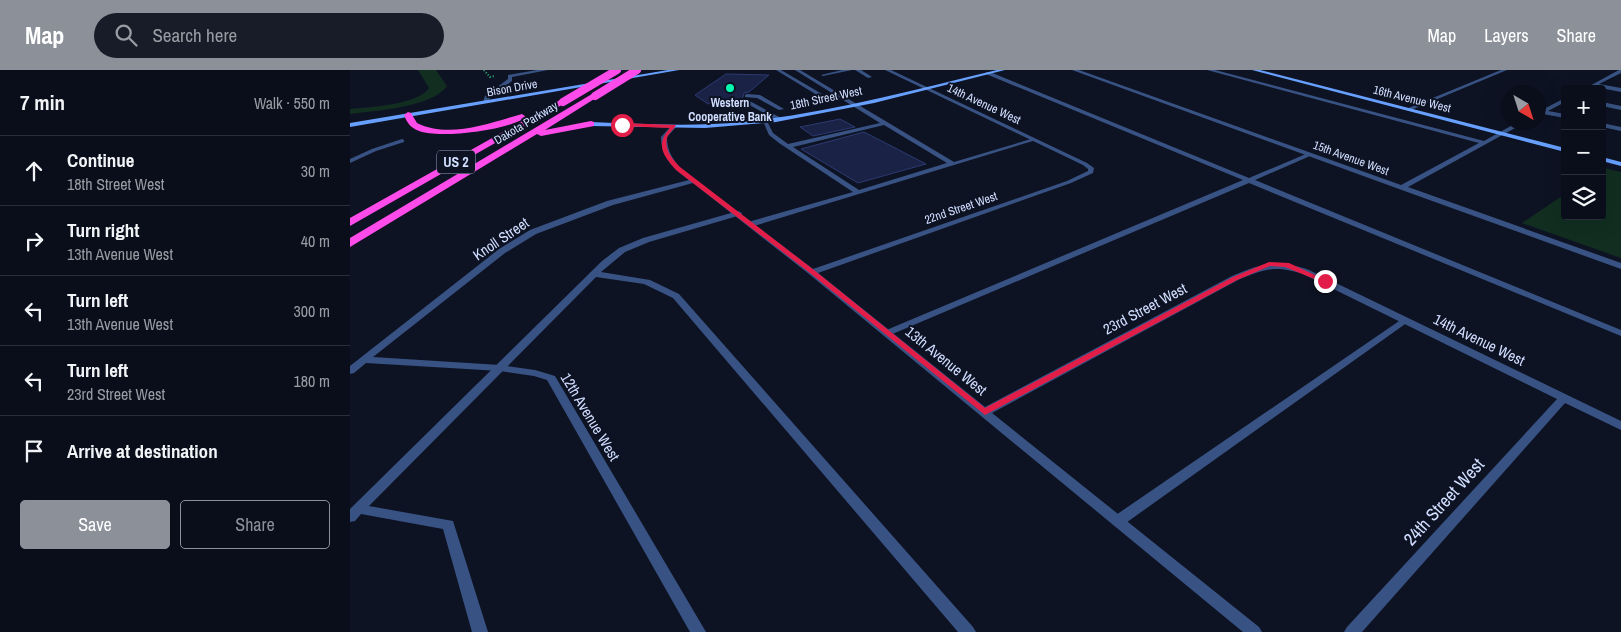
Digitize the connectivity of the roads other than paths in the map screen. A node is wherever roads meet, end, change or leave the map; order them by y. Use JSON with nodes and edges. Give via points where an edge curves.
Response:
{"nodes":[{"id":1,"x":546,"y":70,"type":"edge"},
{"id":2,"x":617,"y":70,"type":"edge"},
{"id":3,"x":628,"y":70,"type":"edge"},
{"id":4,"x":637,"y":70,"type":"edge"},
{"id":5,"x":676,"y":70,"type":"edge"},
{"id":6,"x":778,"y":70,"type":"edge"},
{"id":7,"x":797,"y":70,"type":"edge"},
{"id":8,"x":850,"y":70,"type":"edge"},
{"id":9,"x":857,"y":70,"type":"edge"},
{"id":10,"x":887,"y":70,"type":"edge"},
{"id":11,"x":1003,"y":70,"type":"edge"},
{"id":12,"x":1074,"y":70,"type":"edge"},
{"id":13,"x":1209,"y":70,"type":"edge"},
{"id":14,"x":1254,"y":70,"type":"edge"},
{"id":15,"x":1505,"y":70,"type":"edge"},
{"id":16,"x":988,"y":73,"type":"junction"},
{"id":17,"x":1619,"y":73,"type":"edge"},
{"id":18,"x":823,"y":75,"type":"dead end"},
{"id":19,"x":870,"y":77,"type":"dead end"},
{"id":20,"x":610,"y":81,"type":"junction"},
{"id":21,"x":1594,"y":85,"type":"edge"},
{"id":22,"x":1606,"y":87,"type":"edge"},
{"id":23,"x":923,"y":88,"type":"junction"},
{"id":24,"x":1621,"y":90,"type":"edge"},
{"id":25,"x":819,"y":94,"type":"dead end"},
{"id":26,"x":591,"y":95,"type":"junction"},
{"id":27,"x":486,"y":102,"type":"junction"},
{"id":28,"x":563,"y":102,"type":"junction"},
{"id":29,"x":1561,"y":102,"type":"edge"},
{"id":30,"x":855,"y":104,"type":"junction"},
{"id":31,"x":1606,"y":105,"type":"edge"},
{"id":32,"x":574,"y":108,"type":"junction"},
{"id":33,"x":1621,"y":108,"type":"edge"},
{"id":34,"x":781,"y":109,"type":"dead end"},
{"id":35,"x":1409,"y":110,"type":"junction"},
{"id":36,"x":1546,"y":110,"type":"edge"},
{"id":37,"x":1546,"y":114,"type":"edge"},
{"id":38,"x":408,"y":115,"type":"junction"},
{"id":39,"x":1561,"y":116,"type":"edge"},
{"id":40,"x":779,"y":120,"type":"junction"},
{"id":41,"x":765,"y":122,"type":"junction"},
{"id":42,"x":886,"y":123,"type":"junction"},
{"id":43,"x":548,"y":124,"type":"junction"},
{"id":44,"x":591,"y":124,"type":"junction"},
{"id":45,"x":350,"y":125,"type":"edge"},
{"id":46,"x":674,"y":126,"type":"junction"},
{"id":47,"x":1606,"y":126,"type":"edge"},
{"id":48,"x":1621,"y":129,"type":"edge"},
{"id":49,"x":1510,"y":130,"type":"edge"},
{"id":50,"x":1503,"y":134,"type":"junction"},
{"id":51,"x":522,"y":140,"type":"junction"},
{"id":52,"x":1033,"y":140,"type":"junction"},
{"id":53,"x":402,"y":141,"type":"dead end"},
{"id":54,"x":1484,"y":143,"type":"junction"},
{"id":55,"x":788,"y":146,"type":"junction"},
{"id":56,"x":1561,"y":149,"type":"edge"},
{"id":57,"x":1308,"y":155,"type":"junction"},
{"id":58,"x":1072,"y":158,"type":"joint"},
{"id":59,"x":350,"y":160,"type":"edge"},
{"id":60,"x":1606,"y":160,"type":"edge"},
{"id":61,"x":953,"y":164,"type":"junction"},
{"id":62,"x":1621,"y":164,"type":"edge"},
{"id":63,"x":1248,"y":180,"type":"junction"},
{"id":64,"x":694,"y":181,"type":"junction"},
{"id":65,"x":1401,"y":188,"type":"junction"},
{"id":66,"x":858,"y":192,"type":"junction"},
{"id":67,"x":738,"y":213,"type":"junction"},
{"id":68,"x":350,"y":223,"type":"edge"},
{"id":69,"x":752,"y":224,"type":"junction"},
{"id":70,"x":350,"y":243,"type":"edge"},
{"id":71,"x":1621,"y":266,"type":"edge"},
{"id":72,"x":812,"y":272,"type":"junction"},
{"id":73,"x":594,"y":274,"type":"junction"},
{"id":74,"x":1325,"y":281,"type":"joint"},
{"id":75,"x":1404,"y":320,"type":"junction"},
{"id":76,"x":887,"y":333,"type":"junction"},
{"id":77,"x":1621,"y":333,"type":"edge"},
{"id":78,"x":365,"y":360,"type":"junction"},
{"id":79,"x":500,"y":368,"type":"junction"},
{"id":80,"x":350,"y":371,"type":"edge"},
{"id":81,"x":1564,"y":398,"type":"junction"},
{"id":82,"x":985,"y":412,"type":"junction"},
{"id":83,"x":1621,"y":426,"type":"edge"},
{"id":84,"x":354,"y":513,"type":"edge"},
{"id":85,"x":1118,"y":521,"type":"junction"},
{"id":86,"x":480,"y":632,"type":"edge"},
{"id":87,"x":698,"y":632,"type":"edge"},
{"id":88,"x":968,"y":632,"type":"edge"},
{"id":89,"x":1254,"y":632,"type":"edge"},
{"id":90,"x":1352,"y":632,"type":"edge"}],
"edges":[{"from":1,"to":27,"type":"street","via":[[510,76],[510,80],[487,97]]},
{"from":2,"to":28,"type":"highway","name":"Dakota Parkway","number":"US 2","bridge":true},
{"from":3,"to":20,"type":"highway"},
{"from":4,"to":26,"type":"highway","name":"Dakota Parkway","number":"US 2","bridge":true},
{"from":5,"to":20,"type":"street","name":"Bison Drive"},
{"from":6,"to":25,"type":"street"},
{"from":7,"to":30,"type":"street"},
{"from":8,"to":18,"type":"street"},
{"from":9,"to":19,"type":"street"},
{"from":10,"to":23,"type":"street","name":"14th Avenue West"},
{"from":11,"to":16,"type":"street","name":"18th Street West"},
{"from":12,"to":57,"type":"street","name":"15th Avenue West"},
{"from":13,"to":54,"type":"street"},
{"from":14,"to":35,"type":"street","name":"16th Avenue West"},
{"from":15,"to":35,"type":"street"},
{"from":16,"to":23,"type":"street","name":"18th Street West"},
{"from":16,"to":63,"type":"street"},
{"from":17,"to":21,"type":"street"},
{"from":20,"to":26,"type":"highway"},
{"from":20,"to":27,"type":"street","name":"Bison Drive"},
{"from":22,"to":24,"type":"street"},
{"from":23,"to":30,"type":"street","name":"18th Street West"},
{"from":23,"to":52,"type":"street","name":"14th Avenue West"},
{"from":26,"to":32,"type":"highway","name":"Dakota Parkway","number":"US 2"},
{"from":26,"to":43,"type":"highway","via":[[545,121]]},
{"from":27,"to":38,"type":"street","name":"Bison Drive"},
{"from":28,"to":38,"type":"highway","via":[[505,123],[465,131],[420,129]]},
{"from":28,"to":68,"type":"highway","name":"Dakota Parkway","number":"US 2"},
{"from":29,"to":36,"type":"street"},
{"from":30,"to":40,"type":"street","name":"18th Street West"},
{"from":30,"to":42,"type":"street"},
{"from":31,"to":33,"type":"street"},
{"from":32,"to":43,"type":"highway","name":"Dakota Parkway","number":"US 2"},
{"from":32,"to":44,"type":"highway","via":[[570,116],[573,120]]},
{"from":34,"to":40,"type":"street","via":[[762,98],[747,98]]},
{"from":35,"to":50,"type":"street","name":"16th Avenue West"},
{"from":37,"to":39,"type":"street"},
{"from":38,"to":45,"type":"street","name":"Bison Drive"},
{"from":40,"to":41,"type":"street","name":"18th Street West"},
{"from":41,"to":46,"type":"street","name":"18th Street West"},
{"from":41,"to":55,"type":"street","via":[[771,134]]},
{"from":42,"to":55,"type":"street"},
{"from":42,"to":61,"type":"street"},
{"from":43,"to":44,"type":"highway"},
{"from":43,"to":51,"type":"highway","name":"Dakota Parkway","number":"US 2"},
{"from":44,"to":46,"type":"street","name":"18th Street West"},
{"from":44,"to":51,"type":"highway","via":[[542,132]]},
{"from":46,"to":64,"type":"street","name":"13th Avenue West","via":[[664,137],[666,152],[673,164]]},
{"from":47,"to":48,"type":"street"},
{"from":49,"to":50,"type":"street"},
{"from":50,"to":54,"type":"street"},
{"from":50,"to":56,"type":"street","name":"16th Avenue West"},
{"from":51,"to":70,"type":"highway","name":"Dakota Parkway","number":"US 2"},
{"from":52,"to":58,"type":"street","name":"14th Avenue West"},
{"from":52,"to":61,"type":"street"},
{"from":53,"to":59,"type":"street"},
{"from":54,"to":65,"type":"street"},
{"from":55,"to":66,"type":"street"},
{"from":57,"to":63,"type":"street"},
{"from":57,"to":65,"type":"street","name":"15th Avenue West"},
{"from":58,"to":72,"type":"street","name":"22nd Street West","via":[[1091,168],[1091,172]]},
{"from":60,"to":62,"type":"street"},
{"from":61,"to":66,"type":"street"},
{"from":63,"to":76,"type":"street"},
{"from":63,"to":77,"type":"street"},
{"from":64,"to":67,"type":"street","name":"13th Avenue West"},
{"from":64,"to":78,"type":"street","name":"Knoll Street","via":[[610,202],[533,232],[502,251]]},
{"from":65,"to":71,"type":"street","name":"15th Avenue West"},
{"from":66,"to":69,"type":"street"},
{"from":67,"to":69,"type":"street","name":"13th Avenue West"},
{"from":67,"to":73,"type":"street","via":[[622,250]]},
{"from":69,"to":72,"type":"street","name":"13th Avenue West"},
{"from":72,"to":76,"type":"street","name":"13th Avenue West"},
{"from":73,"to":79,"type":"street"},
{"from":73,"to":88,"type":"street","via":[[643,279],[676,296]]},
{"from":74,"to":75,"type":"street","name":"14th Avenue West"},
{"from":74,"to":82,"type":"street","name":"23rd Street West","via":[[1286,265],[1269,264],[1235,278]]},
{"from":75,"to":81,"type":"street","name":"14th Avenue West"},
{"from":75,"to":85,"type":"street"},
{"from":76,"to":82,"type":"street","name":"13th Avenue West"},
{"from":78,"to":79,"type":"street","name":"12th Avenue West"},
{"from":78,"to":80,"type":"street","name":"Knoll Street"},
{"from":79,"to":84,"type":"street"},
{"from":79,"to":87,"type":"street","name":"12th Avenue West","via":[[551,378]]},
{"from":81,"to":83,"type":"street","name":"14th Avenue West"},
{"from":81,"to":90,"type":"street","name":"24th Street West"},
{"from":82,"to":85,"type":"street","name":"13th Avenue West"},
{"from":84,"to":86,"type":"street","via":[[448,526]]},
{"from":85,"to":89,"type":"street","name":"13th Avenue West"}]}
